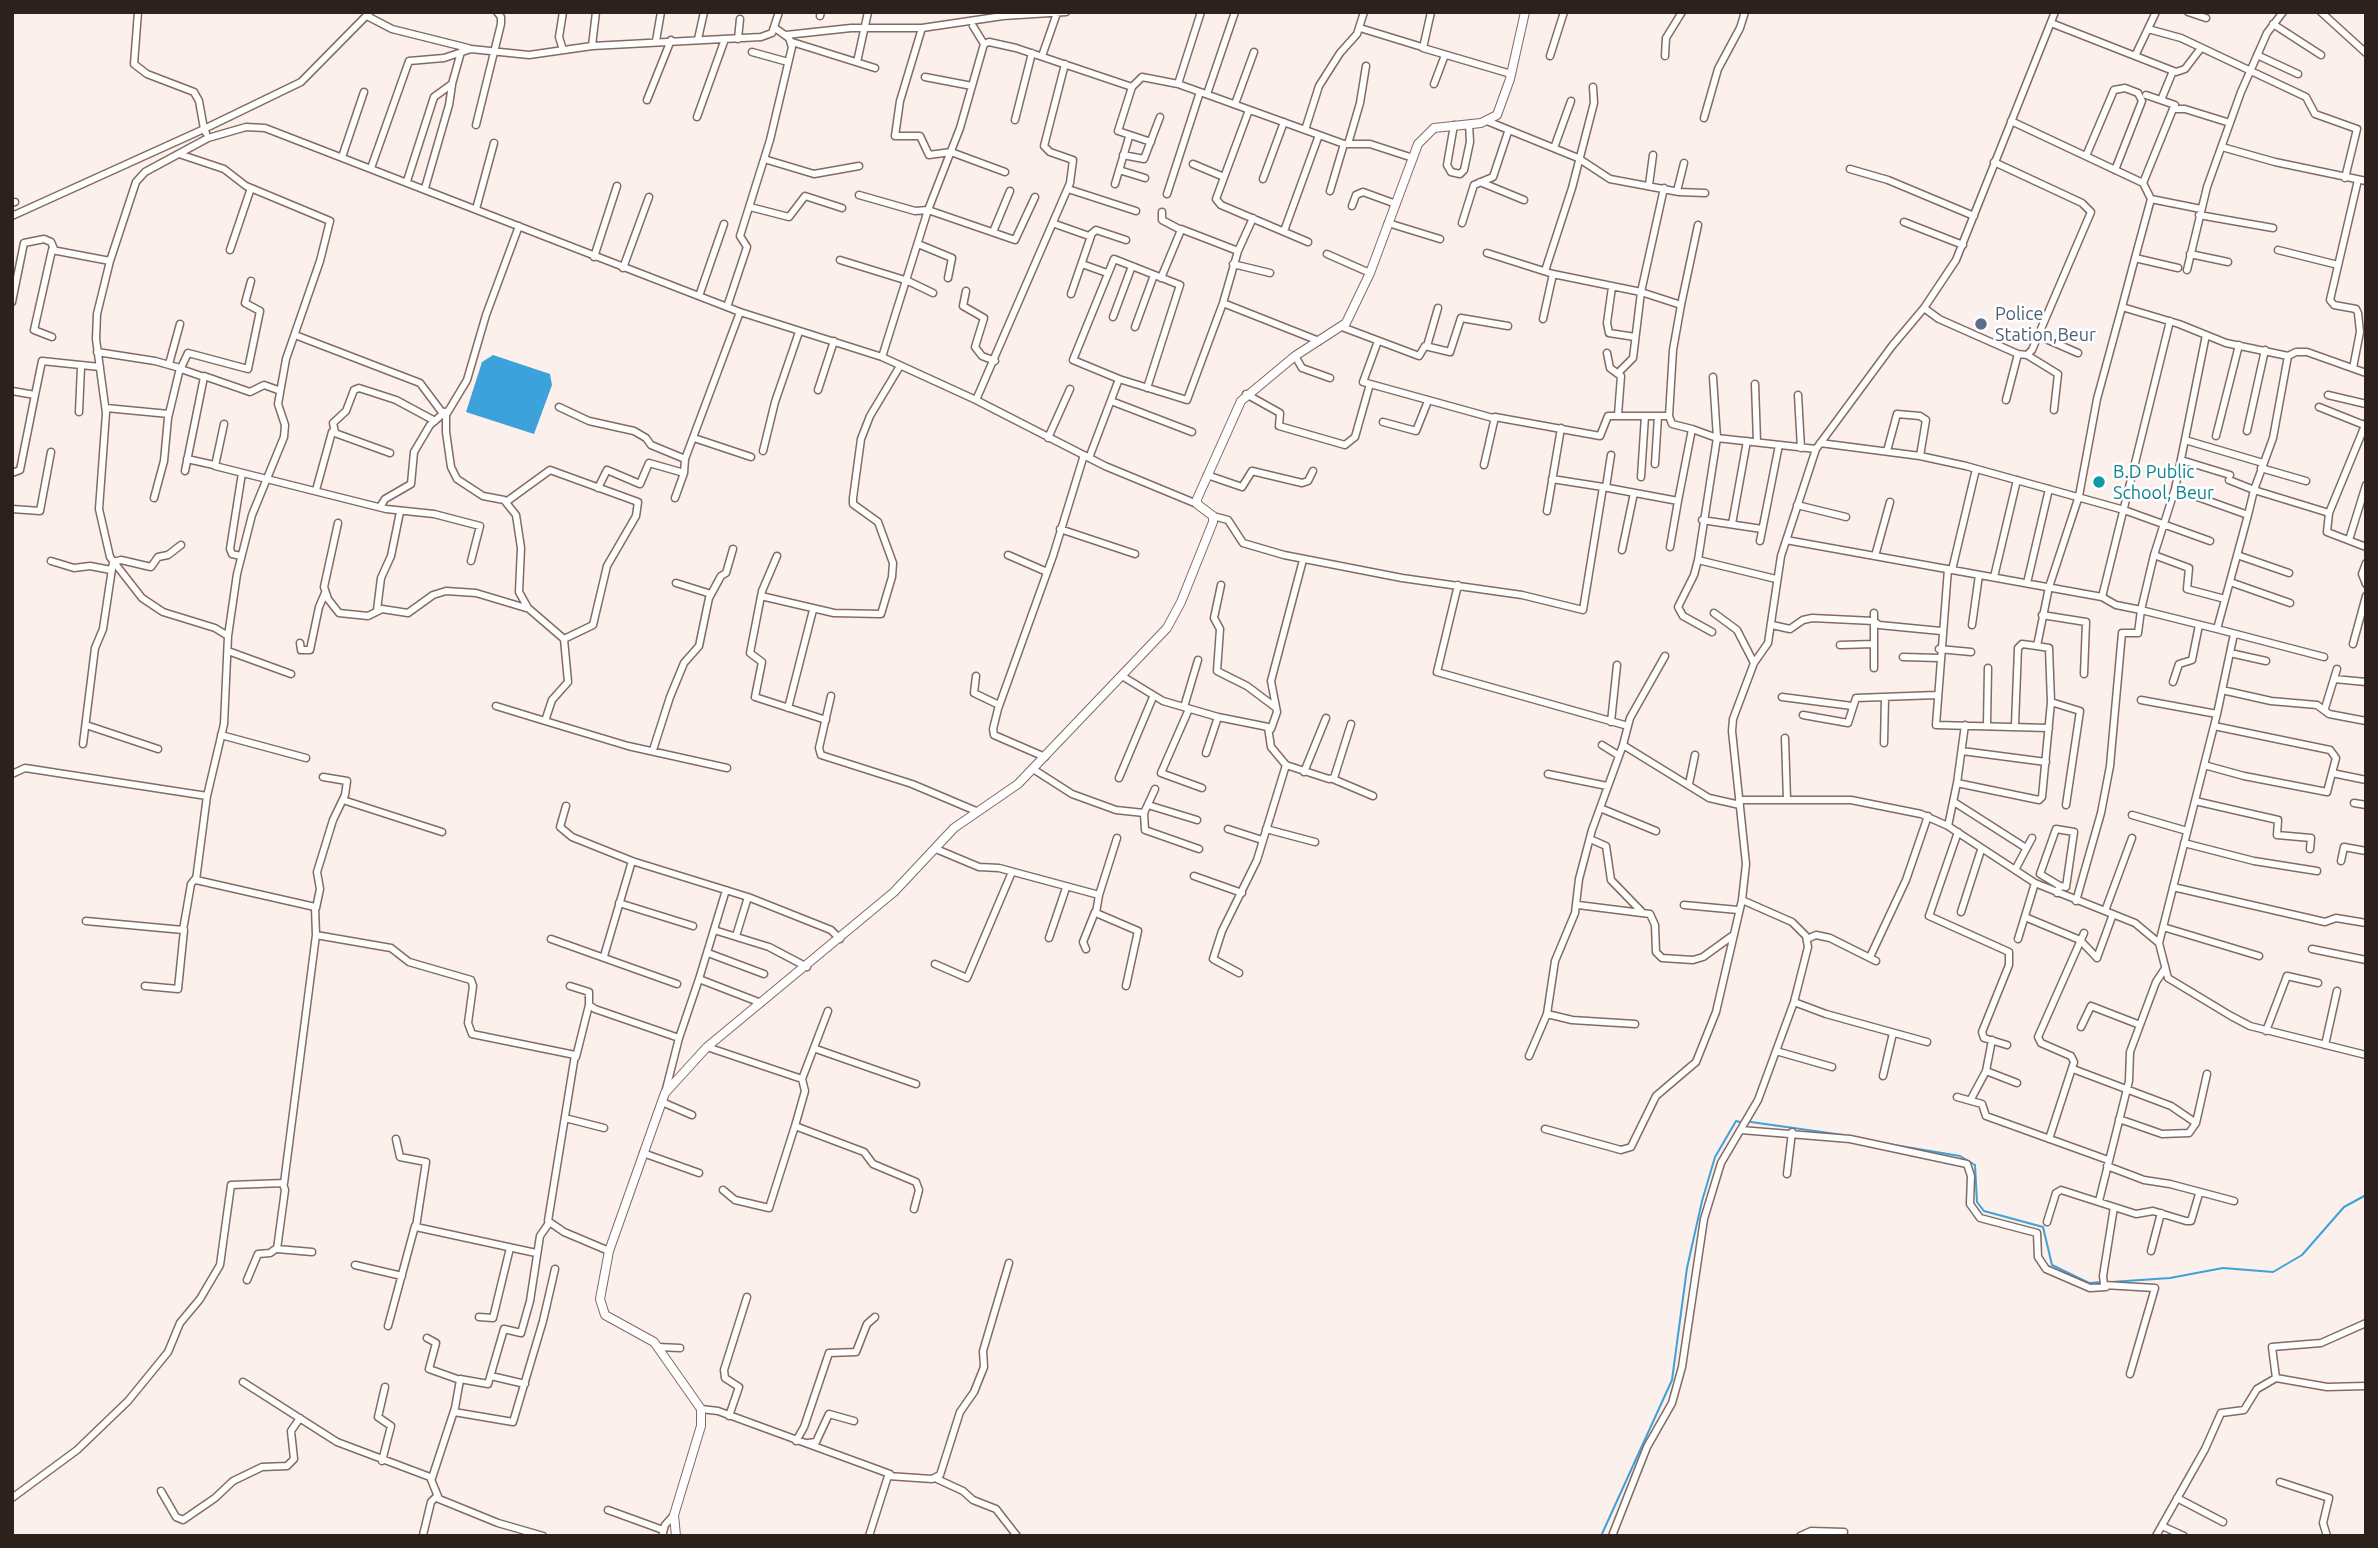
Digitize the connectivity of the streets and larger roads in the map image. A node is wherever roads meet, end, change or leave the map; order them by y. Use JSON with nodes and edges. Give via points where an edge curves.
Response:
{"nodes":[{"id":1,"x":138,"y":12,"type":"edge"},
{"id":2,"x":496,"y":12,"type":"edge"},
{"id":3,"x":563,"y":12,"type":"edge"},
{"id":4,"x":596,"y":12,"type":"edge"},
{"id":5,"x":661,"y":12,"type":"edge"},
{"id":6,"x":704,"y":12,"type":"edge"},
{"id":7,"x":779,"y":12,"type":"edge"},
{"id":8,"x":868,"y":12,"type":"edge"},
{"id":9,"x":1066,"y":12,"type":"edge"},
{"id":10,"x":1201,"y":12,"type":"edge"},
{"id":11,"x":1235,"y":12,"type":"edge"},
{"id":12,"x":1364,"y":12,"type":"edge"},
{"id":13,"x":1431,"y":12,"type":"edge"},
{"id":14,"x":1525,"y":12,"type":"edge"},
{"id":15,"x":1564,"y":12,"type":"edge"},
{"id":16,"x":1682,"y":12,"type":"edge"},
{"id":17,"x":1745,"y":12,"type":"edge"},
{"id":18,"x":2055,"y":12,"type":"edge"},
{"id":19,"x":2156,"y":12,"type":"edge"},
{"id":20,"x":2188,"y":12,"type":"edge"},
{"id":21,"x":2282,"y":12,"type":"edge"},
{"id":22,"x":2321,"y":12,"type":"edge"},
{"id":23,"x":1052,"y":13,"type":"edge"},
{"id":24,"x":368,"y":14,"type":"edge"},
{"id":25,"x":739,"y":17,"type":"edge"},
{"id":26,"x":2206,"y":18,"type":"dead end"},
{"id":27,"x":2051,"y":23,"type":"junction"},
{"id":28,"x":2273,"y":24,"type":"junction"},
{"id":29,"x":973,"y":26,"type":"dead end"},
{"id":30,"x":865,"y":28,"type":"junction"},
{"id":31,"x":922,"y":28,"type":"junction"},
{"id":32,"x":1360,"y":28,"type":"junction"},
{"id":33,"x":775,"y":29,"type":"junction"},
{"id":34,"x":2148,"y":29,"type":"junction"},
{"id":35,"x":786,"y":35,"type":"junction"},
{"id":36,"x":698,"y":39,"type":"junction"},
{"id":37,"x":725,"y":39,"type":"junction"},
{"id":38,"x":738,"y":39,"type":"junction"},
{"id":39,"x":671,"y":40,"type":"junction"},
{"id":40,"x":656,"y":41,"type":"junction"},
{"id":41,"x":792,"y":42,"type":"junction"},
{"id":42,"x":984,"y":44,"type":"junction"},
{"id":43,"x":592,"y":46,"type":"junction"},
{"id":44,"x":1422,"y":47,"type":"junction"},
{"id":45,"x":2201,"y":48,"type":"junction"},
{"id":46,"x":471,"y":49,"type":"junction"},
{"id":47,"x":563,"y":50,"type":"junction"},
{"id":48,"x":495,"y":51,"type":"junction"},
{"id":49,"x":461,"y":52,"type":"junction"},
{"id":50,"x":752,"y":52,"type":"dead end"},
{"id":51,"x":1254,"y":52,"type":"dead end"},
{"id":52,"x":1032,"y":53,"type":"junction"},
{"id":53,"x":2366,"y":53,"type":"edge"},
{"id":54,"x":1445,"y":55,"type":"junction"},
{"id":55,"x":2135,"y":55,"type":"junction"},
{"id":56,"x":2257,"y":55,"type":"junction"},
{"id":57,"x":2321,"y":55,"type":"dead end"},
{"id":58,"x":1042,"y":56,"type":"junction"},
{"id":59,"x":1549,"y":56,"type":"dead end"},
{"id":60,"x":1665,"y":56,"type":"dead end"},
{"id":61,"x":788,"y":62,"type":"junction"},
{"id":62,"x":857,"y":62,"type":"junction"},
{"id":63,"x":1065,"y":64,"type":"junction"},
{"id":64,"x":1366,"y":66,"type":"dead end"},
{"id":65,"x":875,"y":68,"type":"dead end"},
{"id":66,"x":2173,"y":71,"type":"junction"},
{"id":67,"x":2249,"y":72,"type":"junction"},
{"id":68,"x":1511,"y":74,"type":"junction"},
{"id":69,"x":2298,"y":74,"type":"dead end"},
{"id":70,"x":925,"y":77,"type":"dead end"},
{"id":71,"x":1434,"y":83,"type":"dead end"},
{"id":72,"x":1178,"y":84,"type":"junction"},
{"id":73,"x":452,"y":85,"type":"junction"},
{"id":74,"x":972,"y":86,"type":"junction"},
{"id":75,"x":1132,"y":87,"type":"junction"},
{"id":76,"x":1594,"y":87,"type":"dead end"},
{"id":77,"x":364,"y":93,"type":"dead end"},
{"id":78,"x":1204,"y":93,"type":"junction"},
{"id":79,"x":2146,"y":95,"type":"dead end"},
{"id":80,"x":648,"y":100,"type":"dead end"},
{"id":81,"x":2161,"y":100,"type":"junction"},
{"id":82,"x":1570,"y":101,"type":"dead end"},
{"id":83,"x":1235,"y":104,"type":"junction"},
{"id":84,"x":2175,"y":105,"type":"dead end"},
{"id":85,"x":1249,"y":110,"type":"junction"},
{"id":86,"x":697,"y":117,"type":"dead end"},
{"id":87,"x":1160,"y":117,"type":"dead end"},
{"id":88,"x":1704,"y":118,"type":"dead end"},
{"id":89,"x":1015,"y":120,"type":"dead end"},
{"id":90,"x":1487,"y":121,"type":"junction"},
{"id":91,"x":2011,"y":121,"type":"junction"},
{"id":92,"x":1284,"y":122,"type":"junction"},
{"id":93,"x":2230,"y":123,"type":"junction"},
{"id":94,"x":1469,"y":124,"type":"junction"},
{"id":95,"x":476,"y":125,"type":"dead end"},
{"id":96,"x":204,"y":129,"type":"junction"},
{"id":97,"x":1453,"y":129,"type":"junction"},
{"id":98,"x":1305,"y":130,"type":"junction"},
{"id":99,"x":1508,"y":132,"type":"junction"},
{"id":100,"x":1319,"y":135,"type":"junction"},
{"id":101,"x":1469,"y":136,"type":"junction"},
{"id":102,"x":1129,"y":137,"type":"junction"},
{"id":103,"x":208,"y":138,"type":"junction"},
{"id":104,"x":1151,"y":142,"type":"junction"},
{"id":105,"x":494,"y":143,"type":"dead end"},
{"id":106,"x":1346,"y":144,"type":"junction"},
{"id":107,"x":2222,"y":147,"type":"junction"},
{"id":108,"x":1554,"y":148,"type":"junction"},
{"id":109,"x":951,"y":152,"type":"junction"},
{"id":110,"x":182,"y":155,"type":"junction"},
{"id":111,"x":1123,"y":155,"type":"junction"},
{"id":112,"x":1653,"y":155,"type":"dead end"},
{"id":113,"x":2086,"y":156,"type":"junction"},
{"id":114,"x":342,"y":157,"type":"junction"},
{"id":115,"x":1413,"y":158,"type":"junction"},
{"id":116,"x":1578,"y":158,"type":"junction"},
{"id":117,"x":764,"y":159,"type":"junction"},
{"id":118,"x":1994,"y":162,"type":"junction"},
{"id":119,"x":1684,"y":163,"type":"dead end"},
{"id":120,"x":1193,"y":164,"type":"dead end"},
{"id":121,"x":859,"y":166,"type":"dead end"},
{"id":122,"x":371,"y":168,"type":"junction"},
{"id":123,"x":1850,"y":169,"type":"dead end"},
{"id":124,"x":1119,"y":170,"type":"junction"},
{"id":125,"x":2115,"y":170,"type":"junction"},
{"id":126,"x":1005,"y":172,"type":"dead end"},
{"id":127,"x":1224,"y":177,"type":"junction"},
{"id":128,"x":1145,"y":178,"type":"dead end"},
{"id":129,"x":2345,"y":178,"type":"junction"},
{"id":130,"x":1263,"y":179,"type":"dead end"},
{"id":131,"x":407,"y":181,"type":"junction"},
{"id":132,"x":1478,"y":181,"type":"junction"},
{"id":133,"x":2362,"y":181,"type":"edge"},
{"id":134,"x":2143,"y":183,"type":"junction"},
{"id":135,"x":1115,"y":184,"type":"dead end"},
{"id":136,"x":617,"y":186,"type":"dead end"},
{"id":137,"x":1649,"y":186,"type":"junction"},
{"id":138,"x":251,"y":188,"type":"junction"},
{"id":139,"x":425,"y":188,"type":"junction"},
{"id":140,"x":1664,"y":188,"type":"junction"},
{"id":141,"x":1068,"y":189,"type":"junction"},
{"id":142,"x":1010,"y":191,"type":"dead end"},
{"id":143,"x":1331,"y":191,"type":"dead end"},
{"id":144,"x":1677,"y":191,"type":"junction"},
{"id":145,"x":1705,"y":193,"type":"dead end"},
{"id":146,"x":1167,"y":194,"type":"dead end"},
{"id":147,"x":859,"y":195,"type":"dead end"},
{"id":148,"x":649,"y":197,"type":"dead end"},
{"id":149,"x":1035,"y":197,"type":"dead end"},
{"id":150,"x":2151,"y":199,"type":"junction"},
{"id":151,"x":1524,"y":200,"type":"dead end"},
{"id":152,"x":1395,"y":204,"type":"junction"},
{"id":153,"x":1352,"y":206,"type":"dead end"},
{"id":154,"x":750,"y":207,"type":"junction"},
{"id":155,"x":842,"y":208,"type":"dead end"},
{"id":156,"x":476,"y":209,"type":"junction"},
{"id":157,"x":928,"y":210,"type":"junction"},
{"id":158,"x":1136,"y":211,"type":"dead end"},
{"id":159,"x":1162,"y":212,"type":"dead end"},
{"id":160,"x":2200,"y":212,"type":"junction"},
{"id":161,"x":12,"y":216,"type":"edge"},
{"id":162,"x":1974,"y":216,"type":"junction"},
{"id":163,"x":1252,"y":218,"type":"junction"},
{"id":164,"x":1904,"y":222,"type":"dead end"},
{"id":165,"x":1388,"y":223,"type":"junction"},
{"id":166,"x":1462,"y":223,"type":"dead end"},
{"id":167,"x":724,"y":224,"type":"dead end"},
{"id":168,"x":1055,"y":224,"type":"junction"},
{"id":169,"x":1698,"y":225,"type":"dead end"},
{"id":170,"x":519,"y":226,"type":"junction"},
{"id":171,"x":2273,"y":228,"type":"dead end"},
{"id":172,"x":1181,"y":229,"type":"junction"},
{"id":173,"x":1284,"y":231,"type":"junction"},
{"id":174,"x":993,"y":232,"type":"junction"},
{"id":175,"x":1091,"y":236,"type":"junction"},
{"id":176,"x":1440,"y":239,"type":"dead end"},
{"id":177,"x":1126,"y":240,"type":"dead end"},
{"id":178,"x":1308,"y":242,"type":"dead end"},
{"id":179,"x":918,"y":244,"type":"junction"},
{"id":180,"x":1963,"y":245,"type":"junction"},
{"id":181,"x":54,"y":249,"type":"junction"},
{"id":182,"x":230,"y":250,"type":"dead end"},
{"id":183,"x":2278,"y":250,"type":"dead end"},
{"id":184,"x":1238,"y":251,"type":"junction"},
{"id":185,"x":1488,"y":253,"type":"dead end"},
{"id":186,"x":1327,"y":254,"type":"dead end"},
{"id":187,"x":2190,"y":254,"type":"junction"},
{"id":188,"x":594,"y":257,"type":"junction"},
{"id":189,"x":2135,"y":258,"type":"junction"},
{"id":190,"x":840,"y":260,"type":"dead end"},
{"id":191,"x":110,"y":261,"type":"junction"},
{"id":192,"x":2228,"y":261,"type":"dead end"},
{"id":193,"x":1082,"y":264,"type":"junction"},
{"id":194,"x":1233,"y":264,"type":"junction"},
{"id":195,"x":2338,"y":265,"type":"junction"},
{"id":196,"x":1132,"y":266,"type":"junction"},
{"id":197,"x":624,"y":268,"type":"junction"},
{"id":198,"x":2178,"y":268,"type":"dead end"},
{"id":199,"x":2187,"y":270,"type":"dead end"},
{"id":200,"x":1545,"y":271,"type":"junction"},
{"id":201,"x":1370,"y":272,"type":"junction"},
{"id":202,"x":1107,"y":273,"type":"junction"},
{"id":203,"x":1270,"y":273,"type":"dead end"},
{"id":204,"x":1553,"y":274,"type":"junction"},
{"id":205,"x":1157,"y":276,"type":"junction"},
{"id":206,"x":947,"y":278,"type":"dead end"},
{"id":207,"x":251,"y":281,"type":"dead end"},
{"id":208,"x":908,"y":281,"type":"junction"},
{"id":209,"x":1612,"y":287,"type":"junction"},
{"id":210,"x":966,"y":291,"type":"dead end"},
{"id":211,"x":1641,"y":292,"type":"junction"},
{"id":212,"x":933,"y":293,"type":"dead end"},
{"id":213,"x":1071,"y":294,"type":"dead end"},
{"id":214,"x":699,"y":296,"type":"junction"},
{"id":215,"x":12,"y":302,"type":"edge"},
{"id":216,"x":1223,"y":303,"type":"junction"},
{"id":217,"x":1681,"y":305,"type":"junction"},
{"id":218,"x":727,"y":307,"type":"junction"},
{"id":219,"x":2122,"y":307,"type":"junction"},
{"id":220,"x":1438,"y":308,"type":"dead end"},
{"id":221,"x":1924,"y":308,"type":"junction"},
{"id":222,"x":740,"y":312,"type":"junction"},
{"id":223,"x":1114,"y":317,"type":"dead end"},
{"id":224,"x":1543,"y":319,"type":"dead end"},
{"id":225,"x":2170,"y":321,"type":"junction"},
{"id":226,"x":180,"y":324,"type":"dead end"},
{"id":227,"x":1508,"y":326,"type":"dead end"},
{"id":228,"x":1135,"y":327,"type":"dead end"},
{"id":229,"x":1342,"y":327,"type":"junction"},
{"id":230,"x":799,"y":332,"type":"junction"},
{"id":231,"x":295,"y":335,"type":"junction"},
{"id":232,"x":2206,"y":335,"type":"junction"},
{"id":233,"x":2039,"y":336,"type":"junction"},
{"id":234,"x":52,"y":337,"type":"dead end"},
{"id":235,"x":1635,"y":337,"type":"junction"},
{"id":236,"x":834,"y":341,"type":"junction"},
{"id":237,"x":1320,"y":341,"type":"junction"},
{"id":238,"x":1378,"y":341,"type":"junction"},
{"id":239,"x":2239,"y":345,"type":"junction"},
{"id":240,"x":1427,"y":346,"type":"junction"},
{"id":241,"x":2265,"y":350,"type":"junction"},
{"id":242,"x":97,"y":352,"type":"junction"},
{"id":243,"x":2078,"y":352,"type":"dead end"},
{"id":244,"x":1607,"y":353,"type":"dead end"},
{"id":245,"x":2018,"y":354,"type":"junction"},
{"id":246,"x":2028,"y":355,"type":"junction"},
{"id":247,"x":1295,"y":356,"type":"junction"},
{"id":248,"x":2288,"y":356,"type":"junction"},
{"id":249,"x":882,"y":357,"type":"junction"},
{"id":250,"x":995,"y":361,"type":"junction"},
{"id":251,"x":169,"y":364,"type":"junction"},
{"id":252,"x":900,"y":366,"type":"junction"},
{"id":253,"x":81,"y":367,"type":"junction"},
{"id":254,"x":100,"y":367,"type":"junction"},
{"id":255,"x":2353,"y":368,"type":"junction"},
{"id":256,"x":180,"y":369,"type":"junction"},
{"id":257,"x":1619,"y":372,"type":"junction"},
{"id":258,"x":2366,"y":373,"type":"edge"},
{"id":259,"x":204,"y":376,"type":"junction"},
{"id":260,"x":1713,"y":377,"type":"dead end"},
{"id":261,"x":1330,"y":378,"type":"dead end"},
{"id":262,"x":1119,"y":379,"type":"junction"},
{"id":263,"x":1370,"y":384,"type":"junction"},
{"id":264,"x":1755,"y":384,"type":"dead end"},
{"id":265,"x":1147,"y":388,"type":"junction"},
{"id":266,"x":1070,"y":389,"type":"dead end"},
{"id":267,"x":278,"y":390,"type":"junction"},
{"id":268,"x":818,"y":390,"type":"dead end"},
{"id":269,"x":12,"y":391,"type":"edge"},
{"id":270,"x":1246,"y":394,"type":"junction"},
{"id":271,"x":35,"y":395,"type":"junction"},
{"id":272,"x":1798,"y":395,"type":"dead end"},
{"id":273,"x":2328,"y":395,"type":"dead end"},
{"id":274,"x":976,"y":400,"type":"junction"},
{"id":275,"x":2006,"y":400,"type":"dead end"},
{"id":276,"x":1111,"y":401,"type":"junction"},
{"id":277,"x":1428,"y":401,"type":"junction"},
{"id":278,"x":2366,"y":404,"type":"edge"},
{"id":279,"x":559,"y":407,"type":"dead end"},
{"id":280,"x":2319,"y":407,"type":"dead end"},
{"id":281,"x":106,"y":408,"type":"junction"},
{"id":282,"x":2054,"y":410,"type":"dead end"},
{"id":283,"x":79,"y":412,"type":"dead end"},
{"id":284,"x":446,"y":412,"type":"junction"},
{"id":285,"x":169,"y":414,"type":"junction"},
{"id":286,"x":1618,"y":415,"type":"junction"},
{"id":287,"x":1645,"y":416,"type":"junction"},
{"id":288,"x":1658,"y":416,"type":"junction"},
{"id":289,"x":1670,"y":416,"type":"junction"},
{"id":290,"x":1493,"y":418,"type":"junction"},
{"id":291,"x":435,"y":421,"type":"junction"},
{"id":292,"x":1383,"y":422,"type":"dead end"},
{"id":293,"x":224,"y":424,"type":"dead end"},
{"id":294,"x":2365,"y":424,"type":"edge"},
{"id":295,"x":1561,"y":428,"type":"junction"},
{"id":296,"x":1692,"y":429,"type":"junction"},
{"id":297,"x":2247,"y":431,"type":"dead end"},
{"id":298,"x":335,"y":432,"type":"junction"},
{"id":299,"x":1192,"y":432,"type":"dead end"},
{"id":300,"x":2216,"y":436,"type":"dead end"},
{"id":301,"x":694,"y":438,"type":"junction"},
{"id":302,"x":1048,"y":438,"type":"junction"},
{"id":303,"x":1717,"y":438,"type":"junction"},
{"id":304,"x":2185,"y":440,"type":"junction"},
{"id":305,"x":1747,"y":441,"type":"junction"},
{"id":306,"x":1756,"y":442,"type":"junction"},
{"id":307,"x":1779,"y":445,"type":"junction"},
{"id":308,"x":1818,"y":446,"type":"junction"},
{"id":309,"x":1801,"y":448,"type":"junction"},
{"id":310,"x":1887,"y":451,"type":"junction"},
{"id":311,"x":51,"y":452,"type":"dead end"},
{"id":312,"x":764,"y":452,"type":"dead end"},
{"id":313,"x":390,"y":453,"type":"dead end"},
{"id":314,"x":1611,"y":454,"type":"dead end"},
{"id":315,"x":1920,"y":456,"type":"junction"},
{"id":316,"x":751,"y":457,"type":"dead end"},
{"id":317,"x":1086,"y":457,"type":"junction"},
{"id":318,"x":187,"y":459,"type":"junction"},
{"id":319,"x":685,"y":459,"type":"junction"},
{"id":320,"x":2181,"y":460,"type":"junction"},
{"id":321,"x":1655,"y":464,"type":"dead end"},
{"id":322,"x":214,"y":465,"type":"junction"},
{"id":323,"x":1484,"y":465,"type":"dead end"},
{"id":324,"x":2262,"y":466,"type":"junction"},
{"id":325,"x":1976,"y":469,"type":"junction"},
{"id":326,"x":185,"y":471,"type":"dead end"},
{"id":327,"x":1313,"y":471,"type":"dead end"},
{"id":328,"x":242,"y":472,"type":"junction"},
{"id":329,"x":12,"y":473,"type":"edge"},
{"id":330,"x":684,"y":473,"type":"junction"},
{"id":331,"x":1208,"y":475,"type":"junction"},
{"id":332,"x":1641,"y":477,"type":"dead end"},
{"id":333,"x":1552,"y":478,"type":"junction"},
{"id":334,"x":265,"y":480,"type":"junction"},
{"id":335,"x":2017,"y":480,"type":"junction"},
{"id":336,"x":2306,"y":481,"type":"dead end"},
{"id":337,"x":2366,"y":485,"type":"edge"},
{"id":338,"x":1604,"y":487,"type":"junction"},
{"id":339,"x":598,"y":488,"type":"junction"},
{"id":340,"x":2049,"y":489,"type":"junction"},
{"id":341,"x":2175,"y":489,"type":"junction"},
{"id":342,"x":2254,"y":489,"type":"junction"},
{"id":343,"x":316,"y":490,"type":"junction"},
{"id":344,"x":1634,"y":493,"type":"junction"},
{"id":345,"x":2078,"y":496,"type":"junction"},
{"id":346,"x":154,"y":498,"type":"dead end"},
{"id":347,"x":675,"y":498,"type":"dead end"},
{"id":348,"x":1678,"y":501,"type":"junction"},
{"id":349,"x":506,"y":502,"type":"junction"},
{"id":350,"x":1890,"y":502,"type":"dead end"},
{"id":351,"x":1197,"y":504,"type":"junction"},
{"id":352,"x":1797,"y":505,"type":"junction"},
{"id":353,"x":380,"y":507,"type":"junction"},
{"id":354,"x":12,"y":509,"type":"edge"},
{"id":355,"x":2124,"y":510,"type":"junction"},
{"id":356,"x":1547,"y":511,"type":"dead end"},
{"id":357,"x":400,"y":512,"type":"junction"},
{"id":358,"x":2329,"y":513,"type":"junction"},
{"id":359,"x":2248,"y":515,"type":"junction"},
{"id":360,"x":1213,"y":516,"type":"junction"},
{"id":361,"x":1846,"y":517,"type":"dead end"},
{"id":362,"x":1702,"y":520,"type":"junction"},
{"id":363,"x":338,"y":523,"type":"dead end"},
{"id":364,"x":1732,"y":524,"type":"junction"},
{"id":365,"x":2163,"y":524,"type":"junction"},
{"id":366,"x":1060,"y":529,"type":"junction"},
{"id":367,"x":1762,"y":529,"type":"junction"},
{"id":368,"x":1786,"y":540,"type":"junction"},
{"id":369,"x":2349,"y":540,"type":"junction"},
{"id":370,"x":1760,"y":541,"type":"dead end"},
{"id":371,"x":2210,"y":541,"type":"dead end"},
{"id":372,"x":181,"y":545,"type":"dead end"},
{"id":373,"x":1670,"y":547,"type":"dead end"},
{"id":374,"x":2366,"y":547,"type":"edge"},
{"id":375,"x":733,"y":549,"type":"dead end"},
{"id":376,"x":1622,"y":550,"type":"dead end"},
{"id":377,"x":1135,"y":554,"type":"dead end"},
{"id":378,"x":1007,"y":555,"type":"dead end"},
{"id":379,"x":2154,"y":555,"type":"junction"},
{"id":380,"x":2237,"y":555,"type":"junction"},
{"id":381,"x":241,"y":556,"type":"junction"},
{"id":382,"x":777,"y":556,"type":"dead end"},
{"id":383,"x":1875,"y":556,"type":"junction"},
{"id":384,"x":1303,"y":560,"type":"junction"},
{"id":385,"x":1698,"y":560,"type":"junction"},
{"id":386,"x":51,"y":561,"type":"dead end"},
{"id":387,"x":471,"y":561,"type":"dead end"},
{"id":388,"x":113,"y":562,"type":"junction"},
{"id":389,"x":2366,"y":563,"type":"edge"},
{"id":390,"x":111,"y":570,"type":"junction"},
{"id":391,"x":1950,"y":570,"type":"junction"},
{"id":392,"x":1047,"y":572,"type":"junction"},
{"id":393,"x":2289,"y":573,"type":"dead end"},
{"id":394,"x":1979,"y":575,"type":"junction"},
{"id":395,"x":1994,"y":578,"type":"junction"},
{"id":396,"x":1776,"y":579,"type":"junction"},
{"id":397,"x":2230,"y":582,"type":"junction"},
{"id":398,"x":676,"y":583,"type":"dead end"},
{"id":399,"x":2027,"y":583,"type":"junction"},
{"id":400,"x":2366,"y":584,"type":"edge"},
{"id":401,"x":1221,"y":585,"type":"dead end"},
{"id":402,"x":1458,"y":585,"type":"junction"},
{"id":403,"x":2049,"y":587,"type":"junction"},
{"id":404,"x":325,"y":593,"type":"junction"},
{"id":405,"x":711,"y":594,"type":"junction"},
{"id":406,"x":2366,"y":596,"type":"edge"},
{"id":407,"x":761,"y":597,"type":"junction"},
{"id":408,"x":2102,"y":597,"type":"junction"},
{"id":409,"x":2225,"y":599,"type":"junction"},
{"id":410,"x":2290,"y":603,"type":"dead end"},
{"id":411,"x":528,"y":608,"type":"junction"},
{"id":412,"x":377,"y":610,"type":"junction"},
{"id":413,"x":813,"y":610,"type":"junction"},
{"id":414,"x":2141,"y":610,"type":"junction"},
{"id":415,"x":2364,"y":610,"type":"edge"},
{"id":416,"x":1714,"y":613,"type":"dead end"},
{"id":417,"x":1874,"y":613,"type":"dead end"},
{"id":418,"x":2042,"y":615,"type":"junction"},
{"id":419,"x":1874,"y":621,"type":"junction"},
{"id":420,"x":1772,"y":625,"type":"junction"},
{"id":421,"x":1972,"y":625,"type":"dead end"},
{"id":422,"x":2199,"y":625,"type":"junction"},
{"id":423,"x":2217,"y":629,"type":"junction"},
{"id":424,"x":1941,"y":631,"type":"junction"},
{"id":425,"x":1712,"y":632,"type":"dead end"},
{"id":426,"x":2234,"y":634,"type":"junction"},
{"id":427,"x":228,"y":636,"type":"junction"},
{"id":428,"x":564,"y":639,"type":"junction"},
{"id":429,"x":300,"y":643,"type":"dead end"},
{"id":430,"x":1874,"y":644,"type":"junction"},
{"id":431,"x":2353,"y":644,"type":"dead end"},
{"id":432,"x":1840,"y":645,"type":"dead end"},
{"id":433,"x":2037,"y":646,"type":"junction"},
{"id":434,"x":1940,"y":649,"type":"junction"},
{"id":435,"x":228,"y":651,"type":"junction"},
{"id":436,"x":1971,"y":652,"type":"dead end"},
{"id":437,"x":2230,"y":653,"type":"junction"},
{"id":438,"x":1665,"y":656,"type":"dead end"},
{"id":439,"x":1903,"y":657,"type":"dead end"},
{"id":440,"x":2324,"y":657,"type":"dead end"},
{"id":441,"x":1939,"y":658,"type":"junction"},
{"id":442,"x":1198,"y":660,"type":"dead end"},
{"id":443,"x":2266,"y":661,"type":"dead end"},
{"id":444,"x":1754,"y":663,"type":"junction"},
{"id":445,"x":1617,"y":665,"type":"dead end"},
{"id":446,"x":1874,"y":668,"type":"dead end"},
{"id":447,"x":1988,"y":668,"type":"dead end"},
{"id":448,"x":2337,"y":669,"type":"dead end"},
{"id":449,"x":290,"y":674,"type":"dead end"},
{"id":450,"x":2084,"y":674,"type":"dead end"},
{"id":451,"x":976,"y":676,"type":"dead end"},
{"id":452,"x":1122,"y":676,"type":"junction"},
{"id":453,"x":2334,"y":679,"type":"junction"},
{"id":454,"x":2173,"y":682,"type":"dead end"},
{"id":455,"x":2366,"y":682,"type":"edge"},
{"id":456,"x":2222,"y":690,"type":"junction"},
{"id":457,"x":1936,"y":695,"type":"junction"},
{"id":458,"x":831,"y":696,"type":"dead end"},
{"id":459,"x":1153,"y":697,"type":"junction"},
{"id":460,"x":1782,"y":697,"type":"dead end"},
{"id":461,"x":1885,"y":697,"type":"junction"},
{"id":462,"x":2141,"y":699,"type":"dead end"},
{"id":463,"x":2051,"y":702,"type":"junction"},
{"id":464,"x":496,"y":706,"type":"dead end"},
{"id":465,"x":999,"y":706,"type":"junction"},
{"id":466,"x":1852,"y":706,"type":"junction"},
{"id":467,"x":786,"y":707,"type":"junction"},
{"id":468,"x":1186,"y":708,"type":"junction"},
{"id":469,"x":2325,"y":708,"type":"junction"},
{"id":470,"x":2217,"y":714,"type":"junction"},
{"id":471,"x":1803,"y":715,"type":"dead end"},
{"id":472,"x":1218,"y":717,"type":"junction"},
{"id":473,"x":1326,"y":718,"type":"dead end"},
{"id":474,"x":545,"y":720,"type":"junction"},
{"id":475,"x":826,"y":720,"type":"junction"},
{"id":476,"x":2366,"y":721,"type":"edge"},
{"id":477,"x":1611,"y":722,"type":"junction"},
{"id":478,"x":1351,"y":724,"type":"dead end"},
{"id":479,"x":1987,"y":724,"type":"junction"},
{"id":480,"x":86,"y":725,"type":"junction"},
{"id":481,"x":1965,"y":725,"type":"junction"},
{"id":482,"x":2015,"y":725,"type":"junction"},
{"id":483,"x":1273,"y":726,"type":"junction"},
{"id":484,"x":1628,"y":726,"type":"junction"},
{"id":485,"x":2214,"y":726,"type":"junction"},
{"id":486,"x":2049,"y":728,"type":"junction"},
{"id":487,"x":221,"y":735,"type":"junction"},
{"id":488,"x":1786,"y":738,"type":"dead end"},
{"id":489,"x":1884,"y":743,"type":"dead end"},
{"id":490,"x":83,"y":744,"type":"dead end"},
{"id":491,"x":1602,"y":745,"type":"dead end"},
{"id":492,"x":1623,"y":745,"type":"junction"},
{"id":493,"x":158,"y":749,"type":"dead end"},
{"id":494,"x":653,"y":750,"type":"junction"},
{"id":495,"x":1962,"y":751,"type":"junction"},
{"id":496,"x":1206,"y":753,"type":"dead end"},
{"id":497,"x":1619,"y":755,"type":"junction"},
{"id":498,"x":1695,"y":755,"type":"dead end"},
{"id":499,"x":1045,"y":757,"type":"junction"},
{"id":500,"x":306,"y":758,"type":"dead end"},
{"id":501,"x":2046,"y":762,"type":"junction"},
{"id":502,"x":1286,"y":765,"type":"junction"},
{"id":503,"x":2204,"y":765,"type":"junction"},
{"id":504,"x":727,"y":768,"type":"dead end"},
{"id":505,"x":1033,"y":769,"type":"junction"},
{"id":506,"x":1304,"y":772,"type":"junction"},
{"id":507,"x":2332,"y":773,"type":"junction"},
{"id":508,"x":12,"y":774,"type":"edge"},
{"id":509,"x":1548,"y":774,"type":"dead end"},
{"id":510,"x":323,"y":777,"type":"dead end"},
{"id":511,"x":1119,"y":778,"type":"dead end"},
{"id":512,"x":1333,"y":779,"type":"junction"},
{"id":513,"x":2366,"y":780,"type":"edge"},
{"id":514,"x":1957,"y":783,"type":"junction"},
{"id":515,"x":1689,"y":785,"type":"junction"},
{"id":516,"x":1607,"y":786,"type":"junction"},
{"id":517,"x":1202,"y":788,"type":"dead end"},
{"id":518,"x":1155,"y":789,"type":"dead end"},
{"id":519,"x":207,"y":796,"type":"junction"},
{"id":520,"x":1373,"y":796,"type":"dead end"},
{"id":521,"x":343,"y":800,"type":"junction"},
{"id":522,"x":1787,"y":800,"type":"junction"},
{"id":523,"x":2195,"y":801,"type":"junction"},
{"id":524,"x":1740,"y":802,"type":"junction"},
{"id":525,"x":1954,"y":802,"type":"junction"},
{"id":526,"x":2354,"y":803,"type":"dead end"},
{"id":527,"x":2066,"y":804,"type":"dead end"},
{"id":528,"x":1148,"y":805,"type":"junction"},
{"id":529,"x":2366,"y":805,"type":"edge"},
{"id":530,"x":566,"y":806,"type":"dead end"},
{"id":531,"x":1600,"y":808,"type":"junction"},
{"id":532,"x":976,"y":811,"type":"junction"},
{"id":533,"x":1144,"y":814,"type":"junction"},
{"id":534,"x":2132,"y":815,"type":"dead end"},
{"id":535,"x":1928,"y":816,"type":"junction"},
{"id":536,"x":1197,"y":820,"type":"dead end"},
{"id":537,"x":1948,"y":826,"type":"junction"},
{"id":538,"x":1228,"y":829,"type":"dead end"},
{"id":539,"x":1266,"y":829,"type":"junction"},
{"id":540,"x":1656,"y":831,"type":"dead end"},
{"id":541,"x":2187,"y":831,"type":"junction"},
{"id":542,"x":442,"y":832,"type":"dead end"},
{"id":543,"x":1958,"y":832,"type":"junction"},
{"id":544,"x":1117,"y":838,"type":"dead end"},
{"id":545,"x":2032,"y":838,"type":"dead end"},
{"id":546,"x":2132,"y":838,"type":"dead end"},
{"id":547,"x":1590,"y":839,"type":"junction"},
{"id":548,"x":1262,"y":840,"type":"junction"},
{"id":549,"x":1315,"y":842,"type":"dead end"},
{"id":550,"x":2184,"y":843,"type":"junction"},
{"id":551,"x":936,"y":849,"type":"junction"},
{"id":552,"x":1199,"y":849,"type":"dead end"},
{"id":553,"x":2026,"y":849,"type":"junction"},
{"id":554,"x":2310,"y":849,"type":"dead end"},
{"id":555,"x":1981,"y":850,"type":"junction"},
{"id":556,"x":2366,"y":852,"type":"edge"},
{"id":557,"x":632,"y":861,"type":"junction"},
{"id":558,"x":2341,"y":861,"type":"dead end"},
{"id":559,"x":2015,"y":870,"type":"junction"},
{"id":560,"x":2317,"y":871,"type":"dead end"},
{"id":561,"x":1012,"y":872,"type":"junction"},
{"id":562,"x":1194,"y":876,"type":"dead end"},
{"id":563,"x":195,"y":879,"type":"junction"},
{"id":564,"x":2035,"y":883,"type":"junction"},
{"id":565,"x":2173,"y":887,"type":"junction"},
{"id":566,"x":1066,"y":888,"type":"junction"},
{"id":567,"x":726,"y":890,"type":"junction"},
{"id":568,"x":2058,"y":890,"type":"junction"},
{"id":569,"x":1242,"y":893,"type":"junction"},
{"id":570,"x":1098,"y":895,"type":"junction"},
{"id":571,"x":748,"y":897,"type":"junction"},
{"id":572,"x":1742,"y":900,"type":"junction"},
{"id":573,"x":2076,"y":901,"type":"junction"},
{"id":574,"x":620,"y":903,"type":"junction"},
{"id":575,"x":1578,"y":905,"type":"junction"},
{"id":576,"x":1684,"y":905,"type":"dead end"},
{"id":577,"x":316,"y":908,"type":"junction"},
{"id":578,"x":1738,"y":911,"type":"junction"},
{"id":579,"x":2105,"y":911,"type":"junction"},
{"id":580,"x":1096,"y":912,"type":"junction"},
{"id":581,"x":1642,"y":912,"type":"junction"},
{"id":582,"x":1961,"y":912,"type":"dead end"},
{"id":583,"x":2113,"y":914,"type":"junction"},
{"id":584,"x":2025,"y":916,"type":"junction"},
{"id":585,"x":86,"y":921,"type":"dead end"},
{"id":586,"x":2366,"y":923,"type":"edge"},
{"id":587,"x":693,"y":926,"type":"dead end"},
{"id":588,"x":2163,"y":927,"type":"junction"},
{"id":589,"x":184,"y":930,"type":"junction"},
{"id":590,"x":714,"y":930,"type":"junction"},
{"id":591,"x":2084,"y":933,"type":"dead end"},
{"id":592,"x":316,"y":935,"type":"junction"},
{"id":593,"x":736,"y":936,"type":"junction"},
{"id":594,"x":1732,"y":936,"type":"junction"},
{"id":595,"x":1049,"y":938,"type":"dead end"},
{"id":596,"x":551,"y":939,"type":"dead end"},
{"id":597,"x":840,"y":939,"type":"junction"},
{"id":598,"x":1807,"y":939,"type":"junction"},
{"id":599,"x":2018,"y":939,"type":"dead end"},
{"id":600,"x":2080,"y":940,"type":"junction"},
{"id":601,"x":2158,"y":943,"type":"junction"},
{"id":602,"x":1086,"y":949,"type":"dead end"},
{"id":603,"x":2312,"y":949,"type":"dead end"},
{"id":604,"x":708,"y":953,"type":"junction"},
{"id":605,"x":604,"y":956,"type":"junction"},
{"id":606,"x":2259,"y":956,"type":"dead end"},
{"id":607,"x":2366,"y":960,"type":"edge"},
{"id":608,"x":935,"y":964,"type":"dead end"},
{"id":609,"x":807,"y":967,"type":"junction"},
{"id":610,"x":2164,"y":970,"type":"junction"},
{"id":611,"x":1239,"y":973,"type":"dead end"},
{"id":612,"x":764,"y":974,"type":"dead end"},
{"id":613,"x":699,"y":979,"type":"junction"},
{"id":614,"x":2318,"y":983,"type":"dead end"},
{"id":615,"x":677,"y":984,"type":"dead end"},
{"id":616,"x":145,"y":986,"type":"dead end"},
{"id":617,"x":570,"y":986,"type":"dead end"},
{"id":618,"x":1126,"y":986,"type":"dead end"},
{"id":619,"x":2337,"y":991,"type":"dead end"},
{"id":620,"x":1794,"y":1002,"type":"junction"},
{"id":621,"x":761,"y":1003,"type":"junction"},
{"id":622,"x":589,"y":1005,"type":"junction"},
{"id":623,"x":828,"y":1011,"type":"dead end"},
{"id":624,"x":1547,"y":1014,"type":"junction"},
{"id":625,"x":1635,"y":1024,"type":"dead end"},
{"id":626,"x":2140,"y":1025,"type":"junction"},
{"id":627,"x":2081,"y":1027,"type":"dead end"},
{"id":628,"x":2266,"y":1031,"type":"junction"},
{"id":629,"x":1893,"y":1033,"type":"junction"},
{"id":630,"x":679,"y":1038,"type":"junction"},
{"id":631,"x":1992,"y":1041,"type":"junction"},
{"id":632,"x":1927,"y":1042,"type":"dead end"},
{"id":633,"x":2007,"y":1045,"type":"dead end"},
{"id":634,"x":2325,"y":1045,"type":"junction"},
{"id":635,"x":707,"y":1047,"type":"junction"},
{"id":636,"x":816,"y":1049,"type":"junction"},
{"id":637,"x":1776,"y":1051,"type":"junction"},
{"id":638,"x":2366,"y":1055,"type":"edge"},
{"id":639,"x":1529,"y":1056,"type":"dead end"},
{"id":640,"x":576,"y":1057,"type":"junction"},
{"id":641,"x":1832,"y":1067,"type":"dead end"},
{"id":642,"x":2073,"y":1069,"type":"junction"},
{"id":643,"x":1986,"y":1072,"type":"junction"},
{"id":644,"x":2207,"y":1074,"type":"dead end"},
{"id":645,"x":1883,"y":1076,"type":"dead end"},
{"id":646,"x":802,"y":1079,"type":"junction"},
{"id":647,"x":2017,"y":1083,"type":"dead end"},
{"id":648,"x":916,"y":1084,"type":"dead end"},
{"id":649,"x":2127,"y":1088,"type":"junction"},
{"id":650,"x":1957,"y":1097,"type":"dead end"},
{"id":651,"x":664,"y":1098,"type":"junction"},
{"id":652,"x":1971,"y":1099,"type":"junction"},
{"id":653,"x":692,"y":1115,"type":"dead end"},
{"id":654,"x":565,"y":1118,"type":"junction"},
{"id":655,"x":2119,"y":1119,"type":"junction"},
{"id":656,"x":2196,"y":1123,"type":"junction"},
{"id":657,"x":795,"y":1126,"type":"junction"},
{"id":658,"x":604,"y":1128,"type":"dead end"},
{"id":659,"x":1545,"y":1129,"type":"dead end"},
{"id":660,"x":1741,"y":1130,"type":"junction"},
{"id":661,"x":1792,"y":1132,"type":"junction"},
{"id":662,"x":396,"y":1139,"type":"dead end"},
{"id":663,"x":2049,"y":1139,"type":"junction"},
{"id":664,"x":643,"y":1153,"type":"junction"},
{"id":665,"x":2107,"y":1163,"type":"junction"},
{"id":666,"x":699,"y":1173,"type":"dead end"},
{"id":667,"x":1787,"y":1174,"type":"dead end"},
{"id":668,"x":283,"y":1184,"type":"junction"},
{"id":669,"x":723,"y":1190,"type":"dead end"},
{"id":670,"x":2199,"y":1194,"type":"junction"},
{"id":671,"x":2099,"y":1201,"type":"junction"},
{"id":672,"x":2234,"y":1201,"type":"dead end"},
{"id":673,"x":2115,"y":1207,"type":"junction"},
{"id":674,"x":914,"y":1209,"type":"dead end"},
{"id":675,"x":2161,"y":1213,"type":"junction"},
{"id":676,"x":2047,"y":1222,"type":"dead end"},
{"id":677,"x":549,"y":1223,"type":"junction"},
{"id":678,"x":415,"y":1226,"type":"junction"},
{"id":679,"x":277,"y":1248,"type":"junction"},
{"id":680,"x":510,"y":1248,"type":"junction"},
{"id":681,"x":609,"y":1251,"type":"junction"},
{"id":682,"x":2151,"y":1251,"type":"dead end"},
{"id":683,"x":312,"y":1252,"type":"dead end"},
{"id":684,"x":536,"y":1253,"type":"junction"},
{"id":685,"x":1009,"y":1263,"type":"dead end"},
{"id":686,"x":355,"y":1265,"type":"dead end"},
{"id":687,"x":555,"y":1269,"type":"dead end"},
{"id":688,"x":402,"y":1276,"type":"junction"},
{"id":689,"x":247,"y":1280,"type":"dead end"},
{"id":690,"x":2104,"y":1284,"type":"junction"},
{"id":691,"x":747,"y":1297,"type":"dead end"},
{"id":692,"x":526,"y":1316,"type":"junction"},
{"id":693,"x":479,"y":1317,"type":"dead end"},
{"id":694,"x":875,"y":1317,"type":"dead end"},
{"id":695,"x":543,"y":1321,"type":"junction"},
{"id":696,"x":2366,"y":1323,"type":"edge"},
{"id":697,"x":388,"y":1326,"type":"dead end"},
{"id":698,"x":427,"y":1338,"type":"dead end"},
{"id":699,"x":658,"y":1347,"type":"junction"},
{"id":700,"x":680,"y":1348,"type":"dead end"},
{"id":701,"x":2130,"y":1374,"type":"dead end"},
{"id":702,"x":491,"y":1376,"type":"junction"},
{"id":703,"x":2276,"y":1378,"type":"junction"},
{"id":704,"x":460,"y":1379,"type":"junction"},
{"id":705,"x":243,"y":1382,"type":"dead end"},
{"id":706,"x":525,"y":1384,"type":"junction"},
{"id":707,"x":2366,"y":1386,"type":"edge"},
{"id":708,"x":385,"y":1387,"type":"dead end"},
{"id":709,"x":701,"y":1409,"type":"junction"},
{"id":710,"x":454,"y":1412,"type":"junction"},
{"id":711,"x":730,"y":1416,"type":"junction"},
{"id":712,"x":300,"y":1418,"type":"junction"},
{"id":713,"x":854,"y":1421,"type":"dead end"},
{"id":714,"x":799,"y":1442,"type":"junction"},
{"id":715,"x":382,"y":1461,"type":"junction"},
{"id":716,"x":890,"y":1474,"type":"junction"},
{"id":717,"x":432,"y":1479,"type":"junction"},
{"id":718,"x":937,"y":1479,"type":"junction"},
{"id":719,"x":2280,"y":1482,"type":"dead end"},
{"id":720,"x":161,"y":1491,"type":"dead end"},
{"id":721,"x":436,"y":1497,"type":"junction"},
{"id":722,"x":12,"y":1498,"type":"edge"},
{"id":723,"x":2177,"y":1498,"type":"junction"},
{"id":724,"x":608,"y":1510,"type":"dead end"},
{"id":725,"x":674,"y":1515,"type":"junction"},
{"id":726,"x":2223,"y":1522,"type":"dead end"},
{"id":727,"x":2162,"y":1526,"type":"junction"},
{"id":728,"x":1844,"y":1532,"type":"dead end"},
{"id":729,"x":663,"y":1533,"type":"edge"},
{"id":730,"x":423,"y":1535,"type":"edge"},
{"id":731,"x":538,"y":1535,"type":"edge"},
{"id":732,"x":676,"y":1536,"type":"edge"},
{"id":733,"x":869,"y":1536,"type":"edge"},
{"id":734,"x":1017,"y":1536,"type":"edge"},
{"id":735,"x":1612,"y":1536,"type":"edge"},
{"id":736,"x":1800,"y":1536,"type":"edge"},
{"id":737,"x":2156,"y":1536,"type":"edge"},
{"id":738,"x":2184,"y":1536,"type":"edge"},
{"id":739,"x":2327,"y":1536,"type":"edge"}],
"edges":[{"from":1,"to":96,"type":"street","via":[[134,64],[194,93]]},
{"from":2,"to":48,"type":"street","via":[[501,20]]},
{"from":3,"to":47,"type":"street","via":[[559,37]]},
{"from":4,"to":43,"type":"street"},
{"from":5,"to":40,"type":"street"},
{"from":6,"to":36,"type":"street"},
{"from":7,"to":33,"type":"street"},
{"from":8,"to":30,"type":"street"},
{"from":9,"to":23,"type":"street"},
{"from":10,"to":72,"type":"street"},
{"from":11,"to":78,"type":"street"},
{"from":12,"to":32,"type":"street"},
{"from":13,"to":44,"type":"street"},
{"from":14,"to":68,"type":"street"},
{"from":15,"to":59,"type":"street"},
{"from":16,"to":60,"type":"street","via":[[1667,38]]},
{"from":17,"to":88,"type":"street","via":[[1718,69]]},
{"from":18,"to":27,"type":"street"},
{"from":19,"to":34,"type":"street"},
{"from":20,"to":26,"type":"street"},
{"from":21,"to":28,"type":"street"},
{"from":22,"to":53,"type":"street"},
{"from":23,"to":31,"type":"street"},
{"from":23,"to":58,"type":"street"},
{"from":24,"to":46,"type":"street","via":[[392,29]]},
{"from":24,"to":96,"type":"street","via":[[301,82]]},
{"from":25,"to":38,"type":"street"},
{"from":27,"to":55,"type":"street"},
{"from":27,"to":91,"type":"street"},
{"from":28,"to":56,"type":"street"},
{"from":28,"to":57,"type":"street"},
{"from":29,"to":42,"type":"street"},
{"from":30,"to":31,"type":"street"},
{"from":30,"to":35,"type":"street"},
{"from":30,"to":62,"type":"street"},
{"from":31,"to":109,"type":"street","via":[[894,134],[920,136],[929,155]]},
{"from":32,"to":44,"type":"street"},
{"from":32,"to":98,"type":"street","via":[[1320,86]]},
{"from":33,"to":35,"type":"street"},
{"from":33,"to":38,"type":"street","via":[[768,36]]},
{"from":34,"to":45,"type":"street"},
{"from":34,"to":55,"type":"street"},
{"from":35,"to":41,"type":"street"},
{"from":36,"to":37,"type":"street"},
{"from":36,"to":39,"type":"street"},
{"from":37,"to":38,"type":"street"},
{"from":37,"to":86,"type":"street"},
{"from":39,"to":40,"type":"street"},
{"from":39,"to":80,"type":"street"},
{"from":40,"to":43,"type":"street"},
{"from":41,"to":61,"type":"street"},
{"from":41,"to":62,"type":"street"},
{"from":42,"to":52,"type":"street"},
{"from":42,"to":74,"type":"street"},
{"from":43,"to":47,"type":"street"},
{"from":44,"to":54,"type":"street"},
{"from":45,"to":66,"type":"street","via":[[2185,69]]},
{"from":45,"to":67,"type":"street"},
{"from":46,"to":48,"type":"street"},
{"from":46,"to":49,"type":"street"},
{"from":47,"to":48,"type":"street","via":[[529,55]]},
{"from":48,"to":95,"type":"street"},
{"from":49,"to":73,"type":"street"},
{"from":49,"to":122,"type":"street","via":[[406,63]]},
{"from":50,"to":61,"type":"street"},
{"from":51,"to":83,"type":"street"},
{"from":52,"to":58,"type":"street"},
{"from":52,"to":89,"type":"street"},
{"from":54,"to":68,"type":"street"},
{"from":54,"to":71,"type":"street"},
{"from":55,"to":66,"type":"street"},
{"from":56,"to":67,"type":"street"},
{"from":56,"to":69,"type":"street"},
{"from":58,"to":63,"type":"street"},
{"from":61,"to":117,"type":"street"},
{"from":62,"to":65,"type":"street"},
{"from":63,"to":75,"type":"street"},
{"from":63,"to":141,"type":"street","via":[[1044,146],[1073,160]]},
{"from":64,"to":106,"type":"street"},
{"from":66,"to":81,"type":"street"},
{"from":67,"to":93,"type":"street"},
{"from":67,"to":129,"type":"street","via":[[2306,97],[2315,114],[2357,129]]},
{"from":68,"to":90,"type":"street","via":[[1497,115]]},
{"from":70,"to":74,"type":"street"},
{"from":72,"to":75,"type":"street","via":[[1142,77]]},
{"from":72,"to":78,"type":"street"},
{"from":73,"to":131,"type":"street","via":[[434,97]]},
{"from":73,"to":139,"type":"street"},
{"from":74,"to":109,"type":"street"},
{"from":75,"to":102,"type":"street","via":[[1118,130]]},
{"from":76,"to":116,"type":"street","via":[[1594,103]]},
{"from":77,"to":114,"type":"street"},
{"from":78,"to":83,"type":"street"},
{"from":78,"to":146,"type":"street"},
{"from":79,"to":81,"type":"street"},
{"from":81,"to":84,"type":"street"},
{"from":82,"to":108,"type":"street"},
{"from":83,"to":85,"type":"street"},
{"from":85,"to":92,"type":"street"},
{"from":85,"to":127,"type":"street"},
{"from":87,"to":104,"type":"street"},
{"from":90,"to":94,"type":"street"},
{"from":90,"to":99,"type":"street"},
{"from":91,"to":113,"type":"street"},
{"from":91,"to":118,"type":"street"},
{"from":92,"to":98,"type":"street"},
{"from":92,"to":130,"type":"street"},
{"from":93,"to":107,"type":"street"},
{"from":93,"to":134,"type":"street","via":[[2173,109]]},
{"from":94,"to":97,"type":"street"},
{"from":94,"to":101,"type":"street"},
{"from":96,"to":103,"type":"street"},
{"from":96,"to":161,"type":"street"},
{"from":97,"to":101,"type":"street"},
{"from":97,"to":101,"type":"street","via":[[1447,165],[1451,172],[1464,170]]},
{"from":97,"to":115,"type":"street","via":[[1434,128]]},
{"from":98,"to":100,"type":"street"},
{"from":99,"to":108,"type":"street"},
{"from":99,"to":132,"type":"street","via":[[1493,177]]},
{"from":100,"to":106,"type":"street"},
{"from":100,"to":173,"type":"street"},
{"from":102,"to":104,"type":"street"},
{"from":102,"to":111,"type":"street"},
{"from":103,"to":110,"type":"street"},
{"from":103,"to":114,"type":"street","via":[[259,127]]},
{"from":104,"to":111,"type":"street","via":[[1144,159]]},
{"from":105,"to":156,"type":"street"},
{"from":106,"to":115,"type":"street","via":[[1370,144]]},
{"from":106,"to":143,"type":"street"},
{"from":107,"to":129,"type":"street"},
{"from":107,"to":160,"type":"street"},
{"from":108,"to":116,"type":"street"},
{"from":109,"to":126,"type":"street"},
{"from":109,"to":157,"type":"street"},
{"from":110,"to":138,"type":"street","via":[[224,169]]},
{"from":110,"to":191,"type":"street","via":[[145,172],[136,182]]},
{"from":111,"to":124,"type":"street"},
{"from":112,"to":137,"type":"street"},
{"from":113,"to":125,"type":"street"},
{"from":113,"to":125,"type":"street","via":[[2114,90],[2138,93],[2142,100]]},
{"from":114,"to":122,"type":"street"},
{"from":115,"to":152,"type":"street"},
{"from":116,"to":137,"type":"street","via":[[1610,179]]},
{"from":116,"to":200,"type":"street"},
{"from":117,"to":121,"type":"street","via":[[814,174]]},
{"from":117,"to":154,"type":"street"},
{"from":118,"to":162,"type":"street"},
{"from":118,"to":233,"type":"street","via":[[2082,203],[2091,212]]},
{"from":119,"to":144,"type":"street"},
{"from":120,"to":127,"type":"street"},
{"from":122,"to":131,"type":"street"},
{"from":123,"to":162,"type":"street"},
{"from":124,"to":128,"type":"street"},
{"from":124,"to":135,"type":"street"},
{"from":125,"to":134,"type":"street"},
{"from":127,"to":163,"type":"street","via":[[1218,202]]},
{"from":129,"to":133,"type":"street"},
{"from":131,"to":139,"type":"street"},
{"from":132,"to":151,"type":"street"},
{"from":132,"to":166,"type":"street"},
{"from":133,"to":195,"type":"street"},
{"from":134,"to":150,"type":"street"},
{"from":136,"to":188,"type":"street"},
{"from":137,"to":140,"type":"street"},
{"from":138,"to":182,"type":"street"},
{"from":138,"to":231,"type":"street","via":[[330,221]]},
{"from":139,"to":156,"type":"street"},
{"from":140,"to":144,"type":"street"},
{"from":140,"to":211,"type":"street"},
{"from":141,"to":158,"type":"street"},
{"from":141,"to":168,"type":"street"},
{"from":142,"to":174,"type":"street"},
{"from":144,"to":145,"type":"street"},
{"from":147,"to":157,"type":"street","via":[[915,211]]},
{"from":148,"to":197,"type":"street"},
{"from":149,"to":174,"type":"street","via":[[1017,240]]},
{"from":150,"to":160,"type":"street"},
{"from":150,"to":189,"type":"street"},
{"from":152,"to":153,"type":"street","via":[[1363,192],[1356,195]]},
{"from":152,"to":165,"type":"street"},
{"from":154,"to":155,"type":"street","via":[[789,217],[806,196]]},
{"from":154,"to":218,"type":"street","via":[[740,236],[747,247]]},
{"from":156,"to":170,"type":"street"},
{"from":157,"to":174,"type":"street"},
{"from":157,"to":179,"type":"street"},
{"from":159,"to":172,"type":"street","via":[[1162,220]]},
{"from":160,"to":171,"type":"street"},
{"from":160,"to":187,"type":"street"},
{"from":162,"to":180,"type":"street"},
{"from":163,"to":173,"type":"street"},
{"from":163,"to":184,"type":"street"},
{"from":164,"to":180,"type":"street"},
{"from":165,"to":176,"type":"street"},
{"from":165,"to":201,"type":"street"},
{"from":167,"to":214,"type":"street"},
{"from":168,"to":175,"type":"street"},
{"from":168,"to":250,"type":"street"},
{"from":169,"to":217,"type":"street"},
{"from":170,"to":188,"type":"street"},
{"from":170,"to":284,"type":"street","via":[[467,380]]},
{"from":172,"to":184,"type":"street"},
{"from":172,"to":205,"type":"street"},
{"from":173,"to":178,"type":"street"},
{"from":175,"to":177,"type":"street","via":[[1096,230]]},
{"from":175,"to":193,"type":"street"},
{"from":179,"to":206,"type":"street","via":[[953,258]]},
{"from":179,"to":208,"type":"street"},
{"from":180,"to":221,"type":"street"},
{"from":181,"to":191,"type":"street"},
{"from":181,"to":215,"type":"street","via":[[44,239],[19,245]]},
{"from":181,"to":234,"type":"street","via":[[34,327]]},
{"from":183,"to":195,"type":"street"},
{"from":184,"to":194,"type":"street"},
{"from":185,"to":200,"type":"street"},
{"from":186,"to":201,"type":"street"},
{"from":187,"to":192,"type":"street"},
{"from":187,"to":199,"type":"street"},
{"from":188,"to":197,"type":"street"},
{"from":189,"to":198,"type":"street"},
{"from":189,"to":219,"type":"street"},
{"from":190,"to":208,"type":"street"},
{"from":191,"to":242,"type":"street","via":[[97,314]]},
{"from":193,"to":202,"type":"street"},
{"from":193,"to":213,"type":"street"},
{"from":194,"to":203,"type":"street"},
{"from":194,"to":216,"type":"street"},
{"from":195,"to":255,"type":"street","via":[[2331,303],[2356,309],[2360,326]]},
{"from":196,"to":202,"type":"street","via":[[1113,260]]},
{"from":196,"to":205,"type":"street"},
{"from":196,"to":223,"type":"street"},
{"from":197,"to":214,"type":"street"},
{"from":200,"to":204,"type":"street"},
{"from":201,"to":229,"type":"street"},
{"from":202,"to":262,"type":"street","via":[[1073,360]]},
{"from":204,"to":209,"type":"street"},
{"from":204,"to":224,"type":"street"},
{"from":205,"to":228,"type":"street"},
{"from":205,"to":265,"type":"street","via":[[1180,285]]},
{"from":207,"to":256,"type":"street","via":[[245,303],[260,311],[248,369],[189,353]]},
{"from":208,"to":212,"type":"street"},
{"from":208,"to":249,"type":"street"},
{"from":209,"to":211,"type":"street"},
{"from":209,"to":235,"type":"street","via":[[1609,333]]},
{"from":210,"to":250,"type":"street","via":[[963,306],[984,318],[975,347]]},
{"from":211,"to":217,"type":"street"},
{"from":211,"to":235,"type":"street"},
{"from":214,"to":218,"type":"street"},
{"from":216,"to":237,"type":"street"},
{"from":216,"to":265,"type":"street","via":[[1187,400]]},
{"from":217,"to":289,"type":"street","via":[[1673,350]]},
{"from":218,"to":222,"type":"street"},
{"from":219,"to":225,"type":"street"},
{"from":219,"to":345,"type":"street","via":[[2097,398]]},
{"from":220,"to":240,"type":"street"},
{"from":221,"to":245,"type":"street"},
{"from":221,"to":308,"type":"street"},
{"from":222,"to":230,"type":"street"},
{"from":222,"to":301,"type":"street"},
{"from":225,"to":232,"type":"street"},
{"from":225,"to":355,"type":"street"},
{"from":226,"to":251,"type":"street"},
{"from":227,"to":240,"type":"street","via":[[1461,318],[1450,352]]},
{"from":229,"to":237,"type":"street"},
{"from":229,"to":238,"type":"street"},
{"from":230,"to":236,"type":"street"},
{"from":230,"to":312,"type":"street"},
{"from":231,"to":267,"type":"street"},
{"from":231,"to":284,"type":"street","via":[[420,383]]},
{"from":232,"to":239,"type":"street"},
{"from":232,"to":304,"type":"street"},
{"from":233,"to":243,"type":"street"},
{"from":233,"to":246,"type":"street"},
{"from":235,"to":257,"type":"street","via":[[1633,358]]},
{"from":236,"to":249,"type":"street"},
{"from":236,"to":268,"type":"street"},
{"from":237,"to":247,"type":"street"},
{"from":238,"to":240,"type":"street","via":[[1417,356]]},
{"from":238,"to":263,"type":"street","via":[[1363,382]]},
{"from":239,"to":241,"type":"street"},
{"from":239,"to":300,"type":"street"},
{"from":241,"to":248,"type":"street"},
{"from":241,"to":297,"type":"street"},
{"from":242,"to":251,"type":"street"},
{"from":242,"to":254,"type":"street"},
{"from":244,"to":257,"type":"street","via":[[1610,368]]},
{"from":245,"to":246,"type":"street"},
{"from":245,"to":275,"type":"street"},
{"from":246,"to":282,"type":"street","via":[[2058,374]]},
{"from":247,"to":261,"type":"street","via":[[1302,368]]},
{"from":247,"to":270,"type":"street"},
{"from":248,"to":255,"type":"street","via":[[2307,352]]},
{"from":248,"to":324,"type":"street","via":[[2273,438]]},
{"from":249,"to":252,"type":"street"},
{"from":250,"to":274,"type":"street"},
{"from":251,"to":256,"type":"street"},
{"from":252,"to":274,"type":"street"},
{"from":252,"to":413,"type":"street","via":[[861,439],[852,502],[878,522],[891,559],[892,577],[882,611],[877,615]]},
{"from":253,"to":254,"type":"street"},
{"from":253,"to":271,"type":"street","via":[[41,362]]},
{"from":253,"to":283,"type":"street"},
{"from":254,"to":281,"type":"street"},
{"from":255,"to":258,"type":"street"},
{"from":256,"to":259,"type":"street"},
{"from":256,"to":285,"type":"street"},
{"from":257,"to":286,"type":"street"},
{"from":259,"to":267,"type":"street","via":[[250,392],[264,385]]},
{"from":259,"to":318,"type":"street"},
{"from":260,"to":303,"type":"street"},
{"from":262,"to":265,"type":"street"},
{"from":262,"to":276,"type":"street"},
{"from":263,"to":270,"type":"street","via":[[1355,437],[1345,445],[1279,426],[1280,413]]},
{"from":263,"to":277,"type":"street"},
{"from":264,"to":306,"type":"street"},
{"from":266,"to":302,"type":"street"},
{"from":267,"to":334,"type":"street","via":[[284,437]]},
{"from":269,"to":271,"type":"street"},
{"from":270,"to":331,"type":"street"},
{"from":271,"to":329,"type":"street","via":[[20,470]]},
{"from":272,"to":309,"type":"street"},
{"from":273,"to":278,"type":"street"},
{"from":274,"to":302,"type":"street"},
{"from":276,"to":299,"type":"street"},
{"from":276,"to":317,"type":"street"},
{"from":277,"to":290,"type":"street"},
{"from":277,"to":292,"type":"street","via":[[1415,432]]},
{"from":279,"to":319,"type":"street","via":[[590,421],[641,434],[651,446]]},
{"from":280,"to":294,"type":"street"},
{"from":281,"to":285,"type":"street"},
{"from":281,"to":388,"type":"street","via":[[99,509]]},
{"from":284,"to":291,"type":"street"},
{"from":284,"to":349,"type":"street","via":[[455,477],[481,494]]},
{"from":285,"to":346,"type":"street"},
{"from":286,"to":287,"type":"street"},
{"from":286,"to":295,"type":"street","via":[[1606,418],[1600,436]]},
{"from":287,"to":288,"type":"street"},
{"from":287,"to":332,"type":"street"},
{"from":288,"to":289,"type":"street"},
{"from":288,"to":321,"type":"street"},
{"from":289,"to":296,"type":"street","via":[[1672,424]]},
{"from":290,"to":295,"type":"street"},
{"from":290,"to":323,"type":"street"},
{"from":291,"to":298,"type":"street","via":[[396,400],[359,388],[333,423]]},
{"from":291,"to":353,"type":"street","via":[[412,455],[411,484]]},
{"from":293,"to":322,"type":"street"},
{"from":294,"to":358,"type":"street"},
{"from":295,"to":333,"type":"street"},
{"from":296,"to":303,"type":"street"},
{"from":296,"to":348,"type":"street"},
{"from":298,"to":313,"type":"street"},
{"from":298,"to":343,"type":"street","via":[[330,435]]},
{"from":301,"to":316,"type":"street"},
{"from":301,"to":319,"type":"street"},
{"from":302,"to":317,"type":"street"},
{"from":303,"to":305,"type":"street"},
{"from":303,"to":362,"type":"street"},
{"from":304,"to":320,"type":"street"},
{"from":304,"to":324,"type":"street"},
{"from":305,"to":306,"type":"street"},
{"from":305,"to":364,"type":"street"},
{"from":306,"to":307,"type":"street"},
{"from":307,"to":309,"type":"street"},
{"from":307,"to":367,"type":"street"},
{"from":308,"to":309,"type":"street"},
{"from":308,"to":310,"type":"street"},
{"from":308,"to":352,"type":"street"},
{"from":310,"to":315,"type":"street"},
{"from":310,"to":315,"type":"street","via":[[1895,417],[1910,414],[1926,420]]},
{"from":311,"to":354,"type":"street","via":[[40,512]]},
{"from":314,"to":338,"type":"street"},
{"from":315,"to":325,"type":"street"},
{"from":317,"to":351,"type":"street"},
{"from":317,"to":366,"type":"street"},
{"from":318,"to":322,"type":"street"},
{"from":318,"to":326,"type":"street"},
{"from":319,"to":330,"type":"street"},
{"from":320,"to":341,"type":"street"},
{"from":320,"to":342,"type":"street"},
{"from":322,"to":328,"type":"street"},
{"from":324,"to":336,"type":"street"},
{"from":324,"to":342,"type":"street"},
{"from":325,"to":335,"type":"street"},
{"from":325,"to":391,"type":"street"},
{"from":327,"to":331,"type":"street","via":[[1302,483],[1252,471],[1242,487]]},
{"from":328,"to":334,"type":"street"},
{"from":328,"to":381,"type":"street","via":[[230,549]]},
{"from":330,"to":339,"type":"street","via":[[649,463],[640,484],[607,470]]},
{"from":330,"to":347,"type":"street"},
{"from":331,"to":351,"type":"street"},
{"from":333,"to":338,"type":"street"},
{"from":333,"to":356,"type":"street"},
{"from":334,"to":343,"type":"street"},
{"from":334,"to":381,"type":"street"},
{"from":335,"to":340,"type":"street"},
{"from":335,"to":395,"type":"street"},
{"from":337,"to":369,"type":"street"},
{"from":338,"to":344,"type":"street"},
{"from":338,"to":402,"type":"street","via":[[1583,610],[1522,594]]},
{"from":339,"to":349,"type":"street","via":[[550,470]]},
{"from":339,"to":428,"type":"street","via":[[638,502],[636,516],[607,566],[593,625]]},
{"from":340,"to":345,"type":"street"},
{"from":340,"to":399,"type":"street"},
{"from":341,"to":359,"type":"street"},
{"from":341,"to":365,"type":"street"},
{"from":342,"to":358,"type":"street"},
{"from":342,"to":359,"type":"street"},
{"from":343,"to":353,"type":"street"},
{"from":344,"to":348,"type":"street"},
{"from":344,"to":376,"type":"street"},
{"from":345,"to":355,"type":"street"},
{"from":345,"to":403,"type":"street"},
{"from":348,"to":373,"type":"street"},
{"from":349,"to":411,"type":"street","via":[[517,521],[519,588]]},
{"from":350,"to":383,"type":"street"},
{"from":351,"to":360,"type":"street"},
{"from":352,"to":361,"type":"street"},
{"from":352,"to":368,"type":"street"},
{"from":353,"to":357,"type":"street"},
{"from":355,"to":365,"type":"street"},
{"from":355,"to":408,"type":"street"},
{"from":357,"to":387,"type":"street","via":[[434,514],[481,526]]},
{"from":357,"to":412,"type":"street"},
{"from":358,"to":369,"type":"street","via":[[2327,532]]},
{"from":359,"to":380,"type":"street"},
{"from":360,"to":384,"type":"street","via":[[1227,520],[1243,543]]},
{"from":360,"to":452,"type":"street","via":[[1173,619]]},
{"from":362,"to":364,"type":"street"},
{"from":362,"to":385,"type":"street"},
{"from":363,"to":404,"type":"street"},
{"from":364,"to":367,"type":"street"},
{"from":365,"to":371,"type":"street"},
{"from":365,"to":379,"type":"street"},
{"from":366,"to":377,"type":"street"},
{"from":366,"to":392,"type":"street"},
{"from":367,"to":370,"type":"street"},
{"from":368,"to":383,"type":"street"},
{"from":368,"to":396,"type":"street"},
{"from":369,"to":374,"type":"street"},
{"from":372,"to":388,"type":"street","via":[[158,557],[151,567]]},
{"from":375,"to":405,"type":"street","via":[[726,573]]},
{"from":378,"to":392,"type":"street"},
{"from":379,"to":409,"type":"street","via":[[2189,568],[2187,589]]},
{"from":379,"to":414,"type":"street"},
{"from":380,"to":393,"type":"street"},
{"from":380,"to":397,"type":"street"},
{"from":381,"to":427,"type":"street"},
{"from":382,"to":407,"type":"street"},
{"from":383,"to":391,"type":"street"},
{"from":384,"to":402,"type":"street"},
{"from":384,"to":483,"type":"street","via":[[1271,681],[1277,707]]},
{"from":385,"to":396,"type":"street"},
{"from":385,"to":425,"type":"street","via":[[1678,607],[1683,616]]},
{"from":386,"to":390,"type":"street","via":[[74,568],[88,565]]},
{"from":388,"to":390,"type":"street"},
{"from":388,"to":427,"type":"street","via":[[156,608]]},
{"from":389,"to":400,"type":"street","via":[[2362,574]]},
{"from":390,"to":480,"type":"street"},
{"from":391,"to":394,"type":"street"},
{"from":391,"to":424,"type":"street"},
{"from":392,"to":465,"type":"street"},
{"from":394,"to":395,"type":"street"},
{"from":394,"to":421,"type":"street"},
{"from":395,"to":399,"type":"street"},
{"from":396,"to":420,"type":"street"},
{"from":397,"to":409,"type":"street"},
{"from":397,"to":410,"type":"street"},
{"from":398,"to":405,"type":"street"},
{"from":399,"to":403,"type":"street"},
{"from":401,"to":483,"type":"street","via":[[1214,618],[1220,629],[1217,671],[1272,702]]},
{"from":402,"to":477,"type":"street","via":[[1437,672]]},
{"from":403,"to":408,"type":"street"},
{"from":403,"to":418,"type":"street"},
{"from":404,"to":412,"type":"street","via":[[339,613],[368,615]]},
{"from":404,"to":429,"type":"street","via":[[310,650],[300,649]]},
{"from":405,"to":494,"type":"street","via":[[699,646],[679,675]]},
{"from":406,"to":415,"type":"street"},
{"from":407,"to":413,"type":"street"},
{"from":407,"to":467,"type":"street","via":[[750,653],[762,662],[755,697]]},
{"from":408,"to":414,"type":"street"},
{"from":409,"to":423,"type":"street"},
{"from":411,"to":412,"type":"street","via":[[476,593],[446,590],[408,613]]},
{"from":411,"to":428,"type":"street"},
{"from":413,"to":467,"type":"street"},
{"from":414,"to":422,"type":"street"},
{"from":414,"to":573,"type":"street","via":[[2138,633],[2122,634],[2110,766]]},
{"from":415,"to":431,"type":"street"},
{"from":416,"to":444,"type":"street","via":[[1737,630]]},
{"from":417,"to":419,"type":"street"},
{"from":418,"to":433,"type":"street"},
{"from":418,"to":450,"type":"street","via":[[2087,622]]},
{"from":419,"to":420,"type":"street","via":[[1812,618],[1790,629]]},
{"from":419,"to":424,"type":"street"},
{"from":419,"to":430,"type":"street"},
{"from":420,"to":444,"type":"street","via":[[1768,643]]},
{"from":422,"to":423,"type":"street"},
{"from":422,"to":454,"type":"street","via":[[2192,660],[2177,665]]},
{"from":423,"to":426,"type":"street"},
{"from":424,"to":434,"type":"street"},
{"from":426,"to":437,"type":"street"},
{"from":426,"to":440,"type":"street"},
{"from":427,"to":435,"type":"street"},
{"from":428,"to":474,"type":"street","via":[[568,682],[555,696]]},
{"from":430,"to":432,"type":"street"},
{"from":430,"to":446,"type":"street"},
{"from":433,"to":463,"type":"street","via":[[2049,649]]},
{"from":433,"to":482,"type":"street","via":[[2022,643],[2018,648]]},
{"from":434,"to":436,"type":"street"},
{"from":434,"to":441,"type":"street"},
{"from":435,"to":449,"type":"street"},
{"from":435,"to":487,"type":"street"},
{"from":437,"to":443,"type":"street"},
{"from":437,"to":456,"type":"street"},
{"from":438,"to":484,"type":"street"},
{"from":439,"to":441,"type":"street"},
{"from":441,"to":457,"type":"street"},
{"from":442,"to":468,"type":"street"},
{"from":444,"to":524,"type":"street","via":[[1733,719]]},
{"from":445,"to":477,"type":"street"},
{"from":447,"to":479,"type":"street"},
{"from":448,"to":453,"type":"street"},
{"from":451,"to":465,"type":"street","via":[[974,693]]},
{"from":452,"to":459,"type":"street"},
{"from":452,"to":499,"type":"street"},
{"from":453,"to":455,"type":"street"},
{"from":453,"to":469,"type":"street"},
{"from":456,"to":469,"type":"street"},
{"from":456,"to":470,"type":"street"},
{"from":457,"to":461,"type":"street"},
{"from":457,"to":481,"type":"street","via":[[1936,725]]},
{"from":458,"to":475,"type":"street"},
{"from":459,"to":468,"type":"street"},
{"from":459,"to":511,"type":"street"},
{"from":460,"to":466,"type":"street"},
{"from":461,"to":466,"type":"street","via":[[1856,698]]},
{"from":461,"to":489,"type":"street"},
{"from":462,"to":470,"type":"street"},
{"from":463,"to":486,"type":"street"},
{"from":463,"to":527,"type":"street","via":[[2080,711]]},
{"from":464,"to":474,"type":"street"},
{"from":465,"to":499,"type":"street","via":[[994,736]]},
{"from":466,"to":471,"type":"street","via":[[1848,723]]},
{"from":467,"to":475,"type":"street"},
{"from":468,"to":472,"type":"street"},
{"from":468,"to":517,"type":"street","via":[[1161,773]]},
{"from":469,"to":476,"type":"street","via":[[2329,714]]},
{"from":470,"to":485,"type":"street"},
{"from":472,"to":483,"type":"street"},
{"from":472,"to":496,"type":"street"},
{"from":473,"to":506,"type":"street"},
{"from":474,"to":494,"type":"street"},
{"from":475,"to":532,"type":"street","via":[[818,751],[821,755],[912,784]]},
{"from":477,"to":484,"type":"street"},
{"from":478,"to":512,"type":"street"},
{"from":479,"to":481,"type":"street"},
{"from":479,"to":482,"type":"street"},
{"from":480,"to":490,"type":"street"},
{"from":480,"to":493,"type":"street"},
{"from":481,"to":495,"type":"street"},
{"from":482,"to":486,"type":"street"},
{"from":483,"to":502,"type":"street","via":[[1270,747]]},
{"from":484,"to":492,"type":"street"},
{"from":485,"to":503,"type":"street"},
{"from":485,"to":507,"type":"street","via":[[2330,750],[2336,758]]},
{"from":486,"to":501,"type":"street"},
{"from":487,"to":500,"type":"street"},
{"from":487,"to":519,"type":"street"},
{"from":488,"to":522,"type":"street"},
{"from":491,"to":497,"type":"street"},
{"from":492,"to":497,"type":"street"},
{"from":492,"to":515,"type":"street"},
{"from":494,"to":504,"type":"street"},
{"from":495,"to":501,"type":"street"},
{"from":495,"to":514,"type":"street"},
{"from":497,"to":516,"type":"street"},
{"from":498,"to":515,"type":"street"},
{"from":499,"to":505,"type":"street"},
{"from":501,"to":514,"type":"street","via":[[2039,800]]},
{"from":502,"to":506,"type":"street"},
{"from":502,"to":539,"type":"street"},
{"from":503,"to":507,"type":"street","via":[[2327,792]]},
{"from":503,"to":523,"type":"street"},
{"from":505,"to":532,"type":"street","via":[[1012,789]]},
{"from":505,"to":533,"type":"street","via":[[1082,798]]},
{"from":506,"to":512,"type":"street"},
{"from":507,"to":513,"type":"street"},
{"from":508,"to":519,"type":"street","via":[[25,768]]},
{"from":509,"to":516,"type":"street"},
{"from":510,"to":521,"type":"street","via":[[346,780]]},
{"from":512,"to":520,"type":"street"},
{"from":514,"to":525,"type":"street"},
{"from":515,"to":524,"type":"street","via":[[1719,803]]},
{"from":516,"to":531,"type":"street"},
{"from":518,"to":528,"type":"street"},
{"from":519,"to":563,"type":"street"},
{"from":521,"to":542,"type":"street"},
{"from":521,"to":577,"type":"street","via":[[332,820],[317,872]]},
{"from":522,"to":524,"type":"street"},
{"from":522,"to":535,"type":"street","via":[[1851,800]]},
{"from":523,"to":541,"type":"street"},
{"from":523,"to":554,"type":"street","via":[[2278,820],[2277,835],[2311,838]]},
{"from":524,"to":572,"type":"street","via":[[1746,864]]},
{"from":525,"to":537,"type":"street"},
{"from":525,"to":553,"type":"street"},
{"from":526,"to":529,"type":"street"},
{"from":528,"to":533,"type":"street"},
{"from":528,"to":536,"type":"street"},
{"from":530,"to":557,"type":"street","via":[[562,831]]},
{"from":531,"to":540,"type":"street"},
{"from":531,"to":547,"type":"street"},
{"from":532,"to":551,"type":"street"},
{"from":533,"to":552,"type":"street","via":[[1145,830]]},
{"from":534,"to":541,"type":"street"},
{"from":535,"to":537,"type":"street"},
{"from":535,"to":598,"type":"street","via":[[1873,959],[1830,938],[1816,935]]},
{"from":537,"to":543,"type":"street"},
{"from":538,"to":548,"type":"street"},
{"from":539,"to":548,"type":"street"},
{"from":539,"to":549,"type":"street"},
{"from":541,"to":550,"type":"street"},
{"from":543,"to":555,"type":"street"},
{"from":543,"to":631,"type":"street","via":[[1929,916],[2009,952],[2009,965],[1983,1029],[1984,1038]]},
{"from":544,"to":570,"type":"street"},
{"from":545,"to":553,"type":"street"},
{"from":546,"to":579,"type":"street"},
{"from":547,"to":575,"type":"street"},
{"from":547,"to":581,"type":"street","via":[[1606,846],[1611,880]]},
{"from":548,"to":569,"type":"street"},
{"from":550,"to":560,"type":"street"},
{"from":550,"to":565,"type":"street"},
{"from":551,"to":561,"type":"street","via":[[979,867]]},
{"from":551,"to":597,"type":"street"},
{"from":553,"to":559,"type":"street"},
{"from":555,"to":559,"type":"street"},
{"from":555,"to":582,"type":"street"},
{"from":556,"to":558,"type":"street","via":[[2344,847]]},
{"from":557,"to":567,"type":"street"},
{"from":557,"to":574,"type":"street"},
{"from":559,"to":564,"type":"street"},
{"from":561,"to":566,"type":"street"},
{"from":561,"to":608,"type":"street","via":[[967,978]]},
{"from":562,"to":569,"type":"street"},
{"from":563,"to":577,"type":"street"},
{"from":563,"to":589,"type":"street"},
{"from":564,"to":568,"type":"street"},
{"from":564,"to":584,"type":"street"},
{"from":565,"to":586,"type":"street","via":[[2325,922],[2336,918]]},
{"from":565,"to":588,"type":"street"},
{"from":566,"to":570,"type":"street"},
{"from":566,"to":595,"type":"street"},
{"from":567,"to":571,"type":"street"},
{"from":567,"to":590,"type":"street"},
{"from":568,"to":568,"type":"street","via":[[2040,874],[2056,829],[2074,832],[2066,887]]},
{"from":568,"to":573,"type":"street"},
{"from":569,"to":611,"type":"street","via":[[1213,959]]},
{"from":570,"to":580,"type":"street"},
{"from":571,"to":593,"type":"street"},
{"from":571,"to":597,"type":"street","via":[[831,930]]},
{"from":572,"to":578,"type":"street"},
{"from":572,"to":598,"type":"street","via":[[1792,922]]},
{"from":573,"to":579,"type":"street"},
{"from":574,"to":587,"type":"street"},
{"from":574,"to":605,"type":"street"},
{"from":575,"to":581,"type":"street"},
{"from":575,"to":624,"type":"street","via":[[1555,961]]},
{"from":576,"to":578,"type":"street"},
{"from":577,"to":592,"type":"street"},
{"from":578,"to":594,"type":"street"},
{"from":579,"to":583,"type":"street"},
{"from":580,"to":602,"type":"street","via":[[1083,941]]},
{"from":580,"to":618,"type":"street","via":[[1138,932]]},
{"from":581,"to":594,"type":"street","via":[[1654,919],[1656,952],[1662,958],[1703,957]]},
{"from":583,"to":600,"type":"street","via":[[2097,958]]},
{"from":583,"to":601,"type":"street","via":[[2135,923]]},
{"from":584,"to":599,"type":"street"},
{"from":584,"to":600,"type":"street"},
{"from":585,"to":589,"type":"street"},
{"from":588,"to":601,"type":"street"},
{"from":588,"to":606,"type":"street"},
{"from":589,"to":616,"type":"street","via":[[178,989]]},
{"from":590,"to":593,"type":"street"},
{"from":590,"to":604,"type":"street"},
{"from":591,"to":600,"type":"street"},
{"from":592,"to":640,"type":"street","via":[[391,948],[409,962],[465,977],[473,983],[470,1032]]},
{"from":592,"to":668,"type":"street"},
{"from":593,"to":609,"type":"street","via":[[778,950]]},
{"from":594,"to":659,"type":"street","via":[[1716,1012],[1696,1062],[1656,1096],[1632,1147],[1621,1150]]},
{"from":596,"to":605,"type":"street"},
{"from":597,"to":609,"type":"street"},
{"from":598,"to":620,"type":"street"},
{"from":600,"to":642,"type":"street","via":[[2038,1037],[2040,1043],[2071,1056]]},
{"from":601,"to":610,"type":"street"},
{"from":603,"to":607,"type":"street"},
{"from":604,"to":612,"type":"street"},
{"from":604,"to":613,"type":"street"},
{"from":605,"to":615,"type":"street"},
{"from":609,"to":621,"type":"street"},
{"from":610,"to":626,"type":"street"},
{"from":610,"to":628,"type":"street","via":[[2168,978],[2231,1016]]},
{"from":613,"to":621,"type":"street"},
{"from":613,"to":630,"type":"street"},
{"from":614,"to":628,"type":"street","via":[[2287,976]]},
{"from":617,"to":622,"type":"street","via":[[589,992]]},
{"from":619,"to":634,"type":"street"},
{"from":620,"to":629,"type":"street"},
{"from":620,"to":637,"type":"street"},
{"from":621,"to":635,"type":"street"},
{"from":622,"to":630,"type":"street"},
{"from":622,"to":640,"type":"street"},
{"from":623,"to":636,"type":"street"},
{"from":624,"to":625,"type":"street"},
{"from":624,"to":639,"type":"street"},
{"from":626,"to":627,"type":"street","via":[[2091,1006]]},
{"from":626,"to":649,"type":"street","via":[[2128,1059]]},
{"from":628,"to":634,"type":"street"},
{"from":629,"to":632,"type":"street"},
{"from":629,"to":645,"type":"street"},
{"from":630,"to":651,"type":"street"},
{"from":631,"to":633,"type":"street"},
{"from":631,"to":643,"type":"street"},
{"from":634,"to":638,"type":"street"},
{"from":635,"to":646,"type":"street"},
{"from":635,"to":651,"type":"street"},
{"from":636,"to":646,"type":"street"},
{"from":636,"to":648,"type":"street"},
{"from":637,"to":641,"type":"street"},
{"from":637,"to":660,"type":"street","via":[[1758,1101]]},
{"from":640,"to":654,"type":"street"},
{"from":642,"to":649,"type":"street"},
{"from":642,"to":663,"type":"street"},
{"from":643,"to":647,"type":"street"},
{"from":643,"to":652,"type":"street"},
{"from":644,"to":656,"type":"street"},
{"from":646,"to":657,"type":"street","via":[[805,1091]]},
{"from":649,"to":655,"type":"street"},
{"from":649,"to":656,"type":"street","via":[[2171,1106]]},
{"from":650,"to":652,"type":"street"},
{"from":651,"to":653,"type":"street"},
{"from":651,"to":664,"type":"street"},
{"from":652,"to":663,"type":"street","via":[[1982,1104],[1986,1116]]},
{"from":654,"to":658,"type":"street"},
{"from":654,"to":677,"type":"street"},
{"from":655,"to":656,"type":"street","via":[[2169,1135],[2189,1133]]},
{"from":655,"to":665,"type":"street"},
{"from":657,"to":669,"type":"street","via":[[769,1208],[734,1199]]},
{"from":657,"to":674,"type":"street","via":[[864,1152],[873,1164],[915,1182],[919,1189]]},
{"from":660,"to":661,"type":"street"},
{"from":660,"to":735,"type":"street","via":[[1721,1163],[1704,1219],[1682,1367],[1672,1403],[1647,1447]]},
{"from":661,"to":667,"type":"street"},
{"from":661,"to":690,"type":"street","via":[[1850,1139],[1967,1164],[1970,1204],[1980,1218],[2037,1233],[2038,1257],[2046,1269],[2094,1289]]},
{"from":662,"to":678,"type":"street","via":[[400,1157],[426,1162]]},
{"from":663,"to":665,"type":"street"},
{"from":664,"to":666,"type":"street"},
{"from":664,"to":681,"type":"street"},
{"from":665,"to":670,"type":"street","via":[[2144,1180]]},
{"from":665,"to":671,"type":"street"},
{"from":668,"to":679,"type":"street"},
{"from":668,"to":722,"type":"street","via":[[232,1185],[220,1265],[180,1323],[168,1352],[128,1401],[74,1453]]},
{"from":670,"to":672,"type":"street"},
{"from":670,"to":675,"type":"street","via":[[2191,1220]]},
{"from":671,"to":673,"type":"street"},
{"from":671,"to":676,"type":"street","via":[[2058,1191]]},
{"from":673,"to":675,"type":"street","via":[[2136,1214]]},
{"from":673,"to":690,"type":"street"},
{"from":675,"to":682,"type":"street"},
{"from":677,"to":681,"type":"street"},
{"from":677,"to":684,"type":"street"},
{"from":678,"to":680,"type":"street"},
{"from":678,"to":688,"type":"street"},
{"from":679,"to":683,"type":"street"},
{"from":679,"to":689,"type":"street","via":[[257,1255]]},
{"from":680,"to":684,"type":"street"},
{"from":680,"to":693,"type":"street","via":[[493,1318]]},
{"from":681,"to":699,"type":"street","via":[[600,1293],[604,1313]]},
{"from":684,"to":692,"type":"street"},
{"from":685,"to":718,"type":"street","via":[[983,1350],[984,1367],[974,1392],[962,1406]]},
{"from":686,"to":688,"type":"street"},
{"from":687,"to":695,"type":"street"},
{"from":688,"to":697,"type":"street"},
{"from":690,"to":701,"type":"street","via":[[2155,1286]]},
{"from":691,"to":711,"type":"street","via":[[724,1370],[725,1378],[739,1387]]},
{"from":692,"to":695,"type":"street"},
{"from":692,"to":702,"type":"street","via":[[521,1333],[504,1329]]},
{"from":694,"to":714,"type":"street","via":[[866,1326],[856,1352],[829,1353]]},
{"from":695,"to":706,"type":"street"},
{"from":696,"to":703,"type":"street","via":[[2314,1345],[2272,1347]]},
{"from":698,"to":704,"type":"street","via":[[436,1343],[429,1368]]},
{"from":699,"to":700,"type":"street"},
{"from":699,"to":709,"type":"street"},
{"from":702,"to":704,"type":"street","via":[[488,1384]]},
{"from":702,"to":706,"type":"street"},
{"from":703,"to":707,"type":"street","via":[[2327,1388]]},
{"from":703,"to":723,"type":"street","via":[[2257,1389],[2244,1410],[2221,1413]]},
{"from":704,"to":710,"type":"street"},
{"from":705,"to":712,"type":"street"},
{"from":706,"to":710,"type":"street","via":[[511,1423]]},
{"from":708,"to":715,"type":"street","via":[[378,1417],[391,1426]]},
{"from":709,"to":711,"type":"street"},
{"from":709,"to":725,"type":"street","via":[[701,1426]]},
{"from":710,"to":717,"type":"street"},
{"from":711,"to":714,"type":"street"},
{"from":712,"to":715,"type":"street","via":[[337,1442]]},
{"from":712,"to":720,"type":"street","via":[[291,1431],[293,1459],[289,1465],[262,1467],[233,1480],[183,1520],[176,1517]]},
{"from":713,"to":714,"type":"street","via":[[829,1414],[816,1442]]},
{"from":714,"to":716,"type":"street"},
{"from":715,"to":717,"type":"street"},
{"from":716,"to":718,"type":"street"},
{"from":716,"to":733,"type":"street"},
{"from":717,"to":721,"type":"street"},
{"from":718,"to":734,"type":"street","via":[[996,1509]]},
{"from":719,"to":739,"type":"street","via":[[2329,1498],[2323,1523]]},
{"from":721,"to":730,"type":"street"},
{"from":721,"to":731,"type":"street"},
{"from":723,"to":726,"type":"street"},
{"from":723,"to":727,"type":"street"},
{"from":724,"to":729,"type":"street"},
{"from":725,"to":729,"type":"street"},
{"from":725,"to":732,"type":"street"},
{"from":727,"to":737,"type":"street"},
{"from":727,"to":738,"type":"street"},
{"from":728,"to":736,"type":"street","via":[[1811,1531]]}]}
